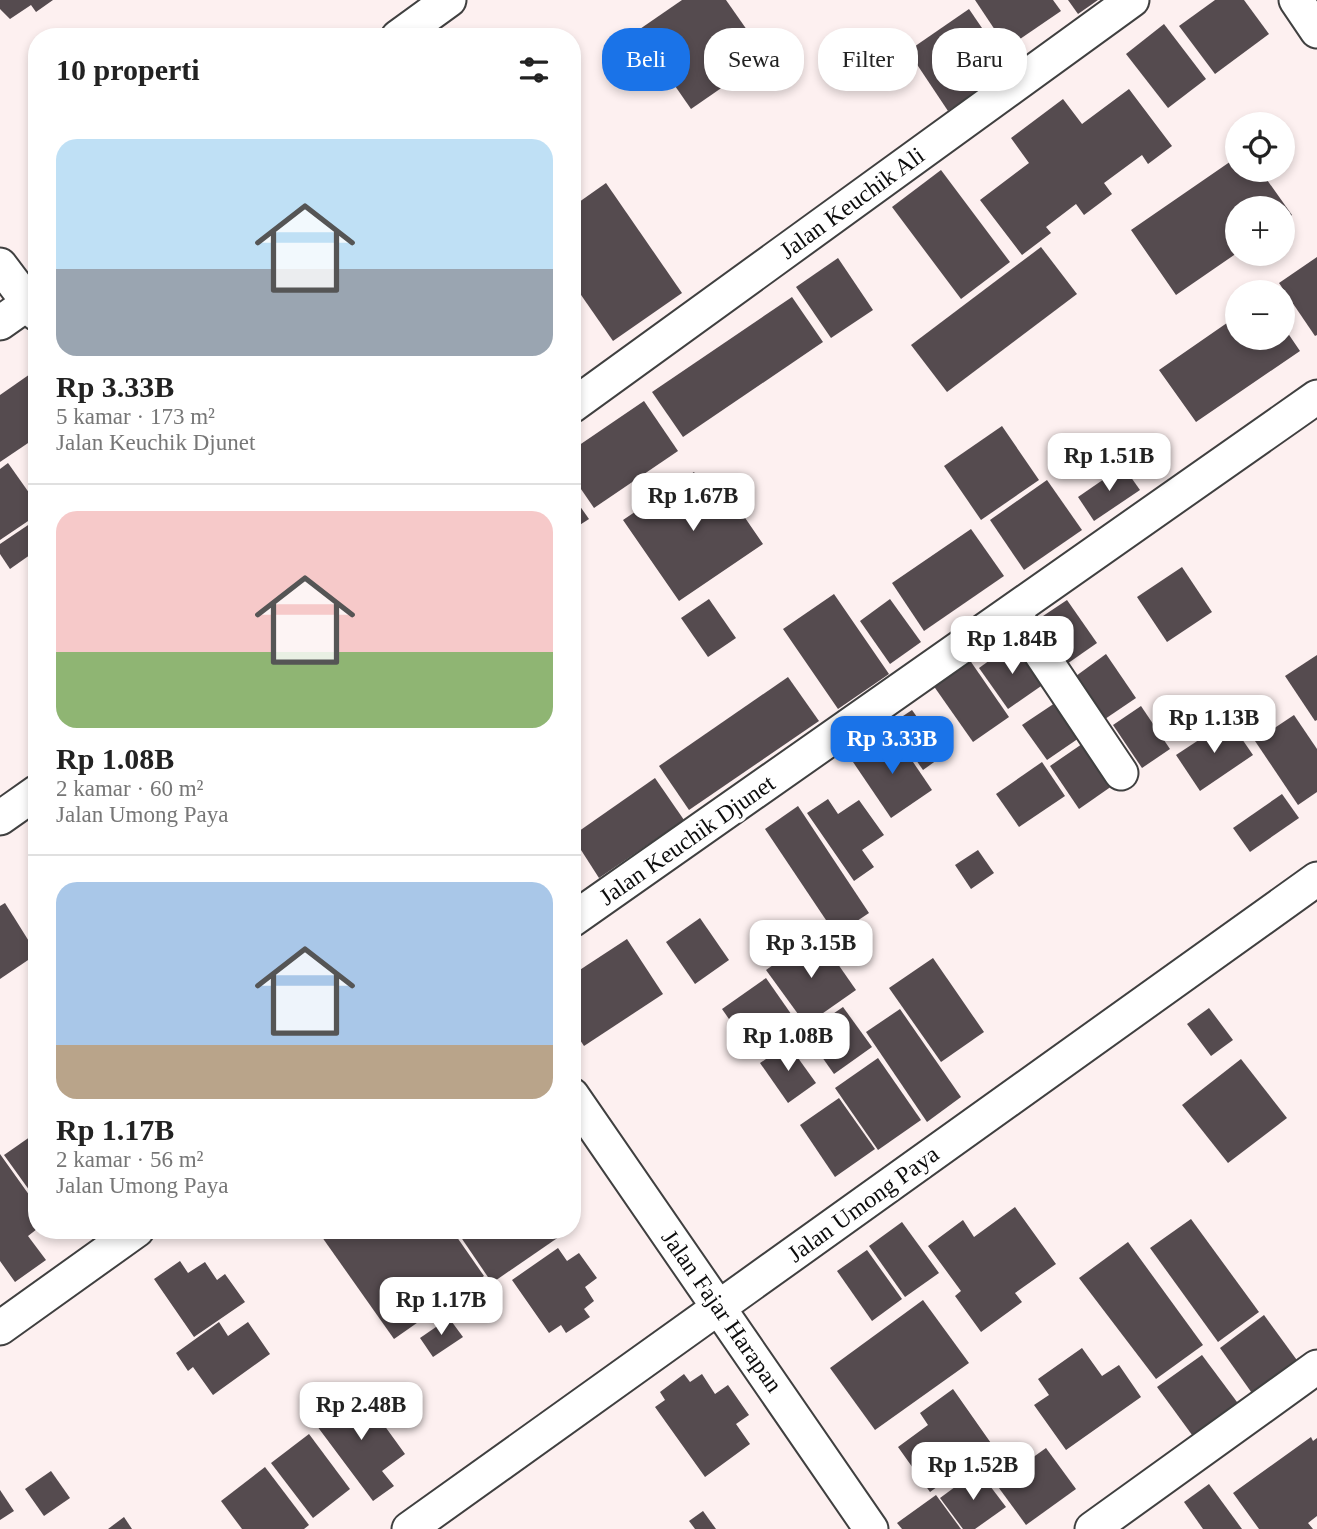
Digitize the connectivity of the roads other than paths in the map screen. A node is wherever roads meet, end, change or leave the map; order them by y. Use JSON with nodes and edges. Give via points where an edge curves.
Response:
{"nodes":[{"id":1,"x":449,"y":0,"type":"edge"},
{"id":2,"x":1132,"y":0,"type":"edge"},
{"id":3,"x":1296,"y":0,"type":"edge"},
{"id":4,"x":410,"y":28,"type":"edge"},
{"id":5,"x":1317,"y":31,"type":"edge"},
{"id":6,"x":0,"y":265,"type":"edge"},
{"id":7,"x":28,"y":297,"type":"edge"},
{"id":8,"x":28,"y":307,"type":"edge"},
{"id":9,"x":0,"y":323,"type":"edge"},
{"id":10,"x":1317,"y":397,"type":"edge"},
{"id":11,"x":581,"y":399,"type":"edge"},
{"id":12,"x":1013,"y":612,"type":"junction"},
{"id":13,"x":1121,"y":773,"type":"dead end"},
{"id":14,"x":28,"y":798,"type":"edge"},
{"id":15,"x":0,"y":818,"type":"edge"},
{"id":16,"x":1317,"y":879,"type":"edge"},
{"id":17,"x":581,"y":914,"type":"edge"},
{"id":18,"x":581,"y":1108,"type":"edge"},
{"id":19,"x":124,"y":1239,"type":"edge"},
{"id":20,"x":720,"y":1308,"type":"junction"},
{"id":21,"x":0,"y":1328,"type":"edge"},
{"id":22,"x":1317,"y":1367,"type":"edge"},
{"id":23,"x":409,"y":1529,"type":"edge"},
{"id":24,"x":871,"y":1529,"type":"edge"},
{"id":25,"x":1092,"y":1529,"type":"edge"}],
"edges":[{"from":1,"to":4,"type":"street"},
{"from":2,"to":11,"type":"street","name":"Jalan Keuchik Ali"},
{"from":3,"to":5,"type":"street"},
{"from":6,"to":7,"type":"street"},
{"from":8,"to":9,"type":"street"},
{"from":10,"to":12,"type":"street","name":"Jalan Keuchik Djunet"},
{"from":12,"to":13,"type":"street"},
{"from":12,"to":17,"type":"street","name":"Jalan Keuchik Djunet"},
{"from":14,"to":15,"type":"street"},
{"from":16,"to":20,"type":"street","name":"Jalan Umong Paya"},
{"from":18,"to":20,"type":"street","name":"Jalan Fajar Harapan"},
{"from":19,"to":21,"type":"street"},
{"from":20,"to":23,"type":"street","name":"Jalan Umong Paya"},
{"from":20,"to":24,"type":"street","name":"Jalan Fajar Harapan"},
{"from":22,"to":25,"type":"street"}]}
